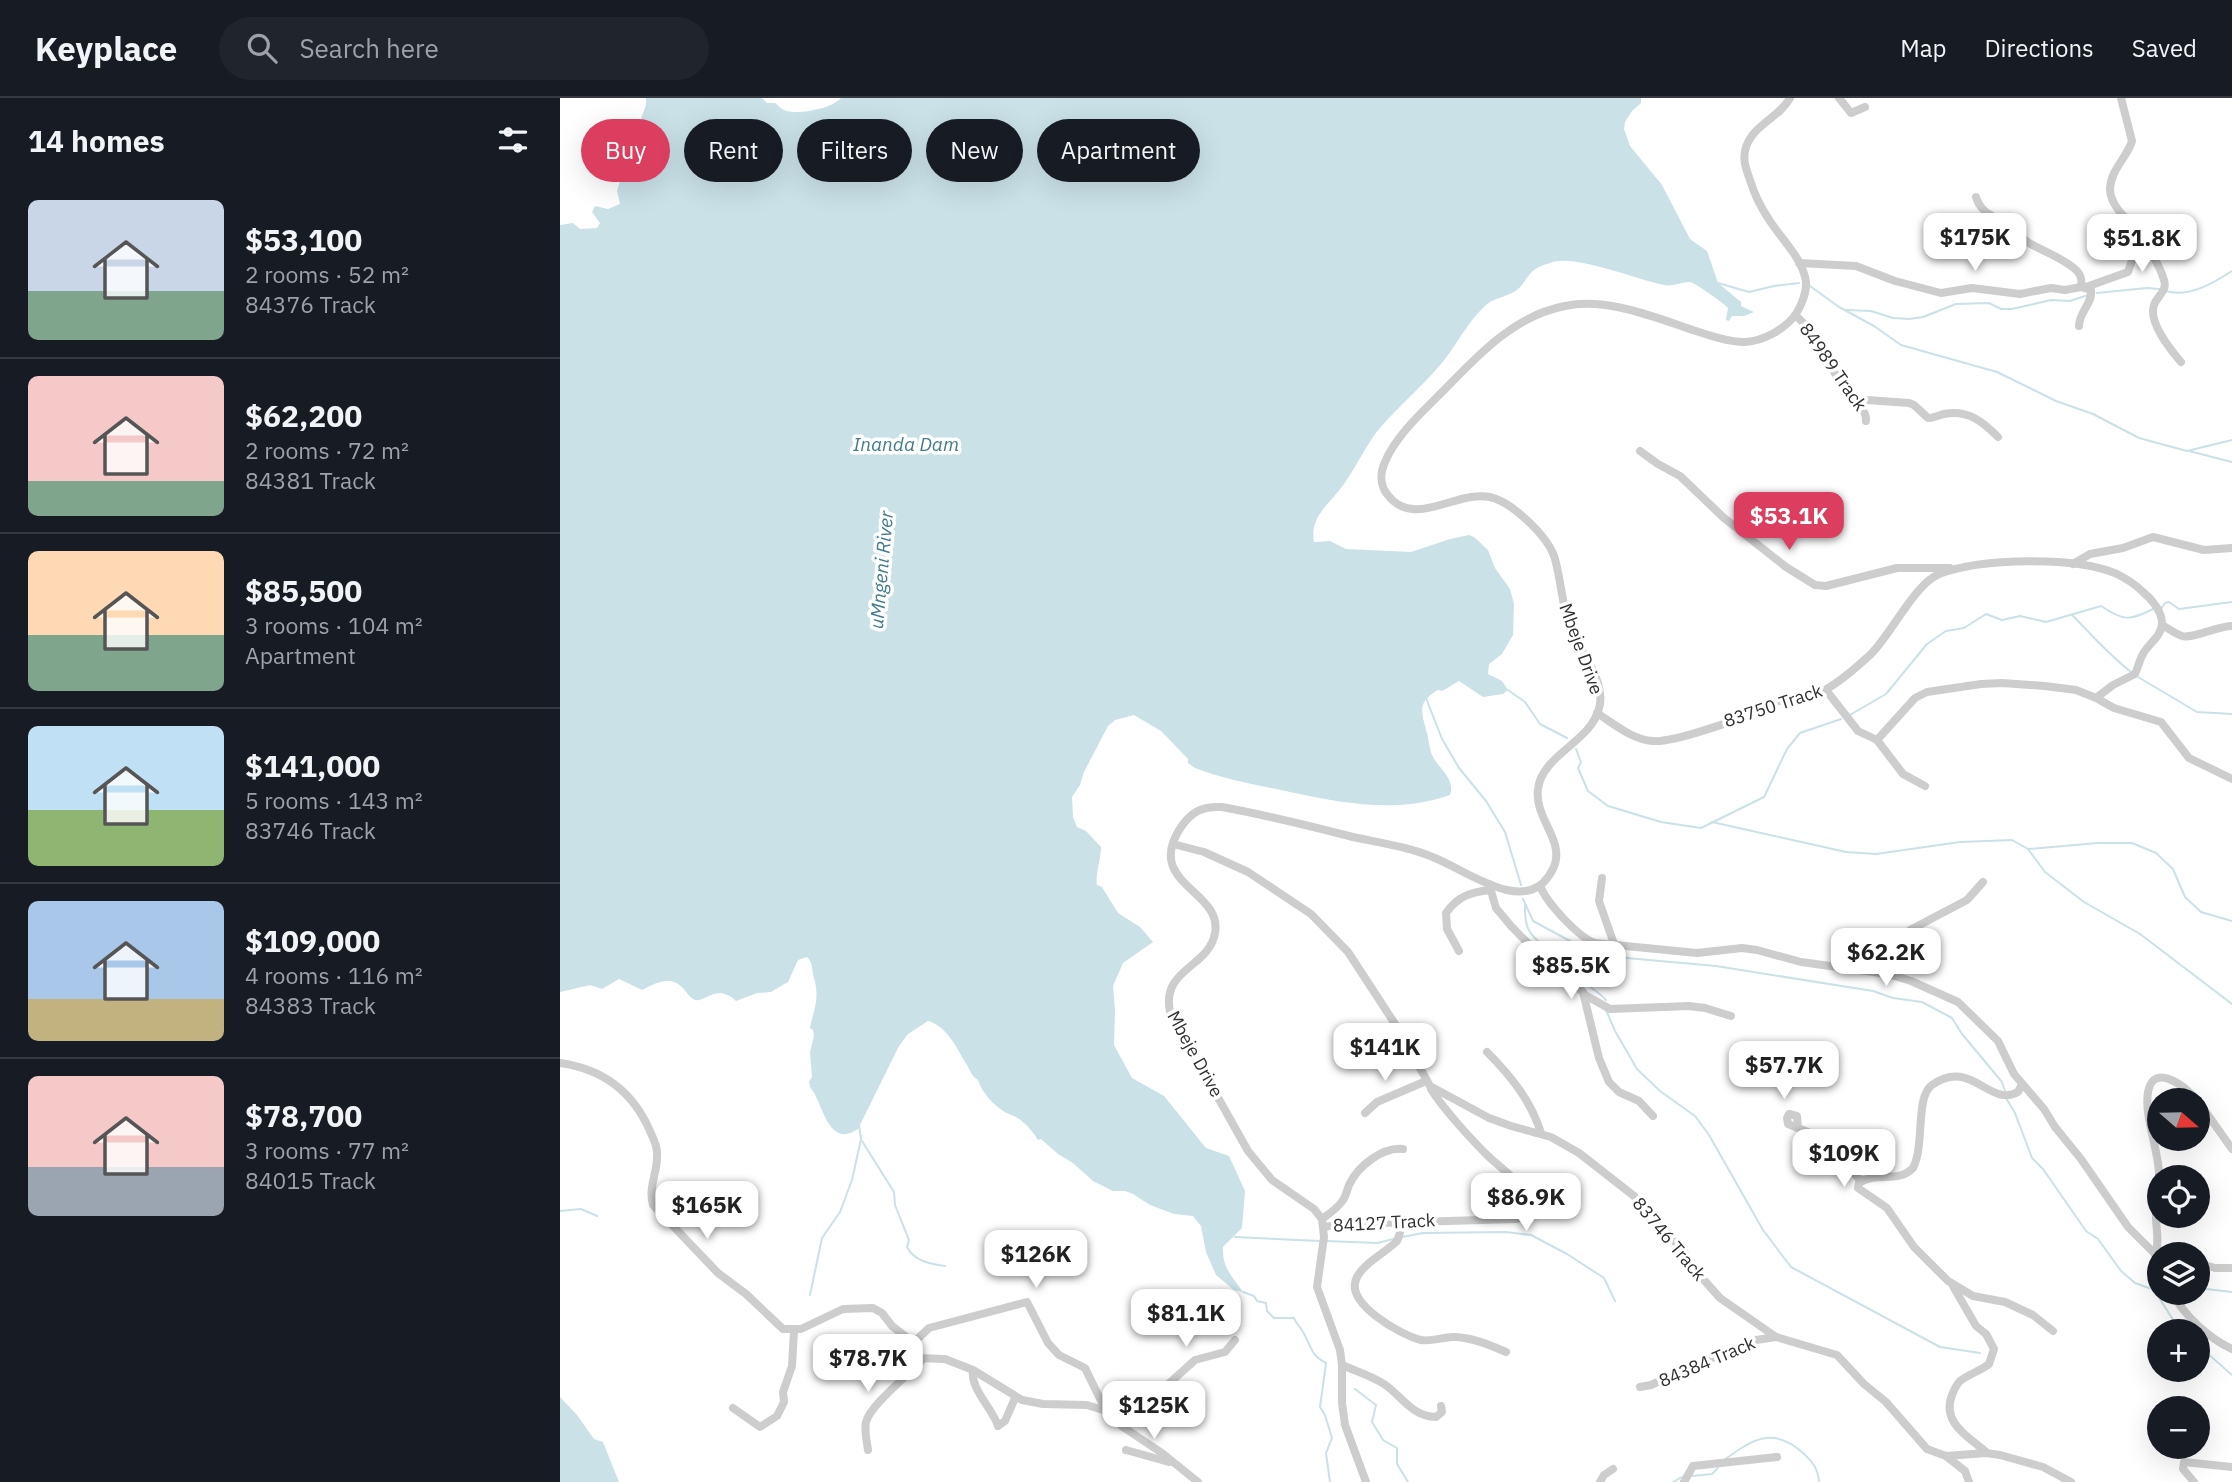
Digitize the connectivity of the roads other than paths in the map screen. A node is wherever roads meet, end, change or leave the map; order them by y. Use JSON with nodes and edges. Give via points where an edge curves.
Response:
{"nodes":[{"id":1,"x":1790,"y":98,"type":"edge"},
{"id":2,"x":1839,"y":98,"type":"edge"},
{"id":3,"x":2121,"y":98,"type":"edge"},
{"id":4,"x":1865,"y":107,"type":"dead end"},
{"id":5,"x":1976,"y":197,"type":"dead end"},
{"id":6,"x":2127,"y":219,"type":"junction"},
{"id":7,"x":1800,"y":263,"type":"junction"},
{"id":8,"x":2083,"y":287,"type":"junction"},
{"id":9,"x":1795,"y":315,"type":"junction"},
{"id":10,"x":2078,"y":326,"type":"dead end"},
{"id":11,"x":2180,"y":362,"type":"dead end"},
{"id":12,"x":1853,"y":399,"type":"junction"},
{"id":13,"x":1866,"y":421,"type":"dead end"},
{"id":14,"x":1998,"y":437,"type":"dead end"},
{"id":15,"x":1640,"y":450,"type":"dead end"},
{"id":16,"x":2232,"y":548,"type":"edge"},
{"id":17,"x":2073,"y":564,"type":"junction"},
{"id":18,"x":1960,"y":569,"type":"junction"},
{"id":19,"x":2162,"y":625,"type":"junction"},
{"id":20,"x":2232,"y":626,"type":"edge"},
{"id":21,"x":1826,"y":690,"type":"junction"},
{"id":22,"x":2096,"y":698,"type":"junction"},
{"id":23,"x":1597,"y":713,"type":"junction"},
{"id":24,"x":1877,"y":740,"type":"junction"},
{"id":25,"x":2232,"y":779,"type":"edge"},
{"id":26,"x":1925,"y":786,"type":"dead end"},
{"id":27,"x":1173,"y":844,"type":"junction"},
{"id":28,"x":1602,"y":878,"type":"dead end"},
{"id":29,"x":1983,"y":883,"type":"dead end"},
{"id":30,"x":1489,"y":887,"type":"junction"},
{"id":31,"x":1540,"y":887,"type":"junction"},
{"id":32,"x":1614,"y":944,"type":"junction"},
{"id":33,"x":1459,"y":951,"type":"dead end"},
{"id":34,"x":1888,"y":974,"type":"junction"},
{"id":35,"x":1585,"y":995,"type":"junction"},
{"id":36,"x":1731,"y":1016,"type":"dead end"},
{"id":37,"x":1488,"y":1052,"type":"dead end"},
{"id":38,"x":560,"y":1063,"type":"edge"},
{"id":39,"x":1428,"y":1084,"type":"junction"},
{"id":40,"x":2022,"y":1084,"type":"junction"},
{"id":41,"x":2149,"y":1088,"type":"edge"},
{"id":42,"x":2185,"y":1088,"type":"edge"},
{"id":43,"x":1365,"y":1113,"type":"dead end"},
{"id":44,"x":1653,"y":1116,"type":"dead end"},
{"id":45,"x":2210,"y":1118,"type":"edge"},
{"id":46,"x":1798,"y":1128,"type":"dead end"},
{"id":47,"x":1541,"y":1133,"type":"junction"},
{"id":48,"x":1403,"y":1149,"type":"dead end"},
{"id":49,"x":2232,"y":1149,"type":"edge"},
{"id":50,"x":2155,"y":1152,"type":"edge"},
{"id":51,"x":1861,"y":1181,"type":"junction"},
{"id":52,"x":1340,"y":1204,"type":"junction"},
{"id":53,"x":1323,"y":1223,"type":"junction"},
{"id":54,"x":1399,"y":1223,"type":"junction"},
{"id":55,"x":1333,"y":1224,"type":"junction"},
{"id":56,"x":2156,"y":1242,"type":"edge"},
{"id":57,"x":2147,"y":1245,"type":"edge"},
{"id":58,"x":2210,"y":1267,"type":"edge"},
{"id":59,"x":2232,"y":1268,"type":"edge"},
{"id":60,"x":1951,"y":1283,"type":"junction"},
{"id":61,"x":2178,"y":1305,"type":"edge"},
{"id":62,"x":794,"y":1331,"type":"junction"},
{"id":63,"x":2053,"y":1331,"type":"dead end"},
{"id":64,"x":1776,"y":1337,"type":"junction"},
{"id":65,"x":1235,"y":1340,"type":"dead end"},
{"id":66,"x":912,"y":1344,"type":"junction"},
{"id":67,"x":2232,"y":1349,"type":"edge"},
{"id":68,"x":1506,"y":1352,"type":"dead end"},
{"id":69,"x":923,"y":1359,"type":"junction"},
{"id":70,"x":1342,"y":1365,"type":"junction"},
{"id":71,"x":973,"y":1370,"type":"junction"},
{"id":72,"x":1640,"y":1387,"type":"dead end"},
{"id":73,"x":1164,"y":1388,"type":"dead end"},
{"id":74,"x":1015,"y":1398,"type":"junction"},
{"id":75,"x":1441,"y":1406,"type":"dead end"},
{"id":76,"x":733,"y":1408,"type":"dead end"},
{"id":77,"x":1106,"y":1411,"type":"junction"},
{"id":78,"x":868,"y":1450,"type":"dead end"},
{"id":79,"x":1126,"y":1450,"type":"dead end"},
{"id":80,"x":1986,"y":1453,"type":"junction"},
{"id":81,"x":1946,"y":1456,"type":"junction"},
{"id":82,"x":1777,"y":1457,"type":"dead end"},
{"id":83,"x":1175,"y":1463,"type":"junction"},
{"id":84,"x":2232,"y":1467,"type":"edge"},
{"id":85,"x":1613,"y":1469,"type":"dead end"},
{"id":86,"x":1198,"y":1482,"type":"edge"},
{"id":87,"x":1366,"y":1482,"type":"edge"},
{"id":88,"x":1600,"y":1482,"type":"edge"},
{"id":89,"x":1685,"y":1482,"type":"edge"},
{"id":90,"x":1969,"y":1482,"type":"edge"},
{"id":91,"x":2071,"y":1482,"type":"edge"},
{"id":92,"x":2194,"y":1482,"type":"edge"}],
"edges":[{"from":1,"to":7,"type":"street","via":[[1761,124],[1744,159],[1755,194]]},
{"from":2,"to":4,"type":"street","via":[[1851,113]]},
{"from":3,"to":6,"type":"street","via":[[2132,141],[2115,171],[2110,192]]},
{"from":5,"to":8,"type":"street","via":[[1989,216],[2078,272]]},
{"from":6,"to":8,"type":"street","via":[[2132,260],[2127,272]]},
{"from":6,"to":11,"type":"street","via":[[2165,280],[2153,317]]},
{"from":7,"to":8,"type":"street","via":[[1856,266],[1941,293],[1972,288],[2020,294]]},
{"from":7,"to":9,"type":"street","via":[[1805,293]]},
{"from":8,"to":10,"type":"street","via":[[2091,290],[2092,296]]},
{"from":9,"to":12,"type":"street","name":"84989 Track","via":[[1810,330]]},
{"from":9,"to":23,"type":"street","name":"Mbeje Drive","via":[[1776,332],[1748,342],[1603,304],[1539,313],[1481,352],[1410,427],[1383,466],[1386,493],[1401,506],[1422,510],[1466,497],[1492,498],[1544,537],[1555,558],[1568,621],[1599,686]]},
{"from":12,"to":13,"type":"street","name":"84989 Track","via":[[1865,412]]},
{"from":12,"to":14,"type":"street","via":[[1909,403],[1928,418],[1966,415],[1981,421]]},
{"from":15,"to":18,"type":"street","via":[[1680,476],[1724,519],[1815,585],[1897,568]]},
{"from":16,"to":17,"type":"street","via":[[2204,550],[2153,537],[2090,554]]},
{"from":17,"to":18,"type":"street","name":"83750 Track","via":[[2035,561]]},
{"from":17,"to":19,"type":"street","name":"83750 Track","via":[[2128,580],[2151,599]]},
{"from":18,"to":21,"type":"street","name":"83750 Track","via":[[1930,580],[1874,650]]},
{"from":19,"to":20,"type":"street","via":[[2184,637]]},
{"from":19,"to":22,"type":"street","via":[[2135,674]]},
{"from":21,"to":23,"type":"street","name":"83750 Track","via":[[1779,701],[1664,741],[1637,737]]},
{"from":21,"to":24,"type":"street","via":[[1858,732]]},
{"from":22,"to":24,"type":"street","via":[[2045,685],[1981,684],[1927,692],[1915,698]]},
{"from":22,"to":25,"type":"street","via":[[2161,722],[2189,758]]},
{"from":23,"to":31,"type":"street","name":"Mbeje Drive","via":[[1591,726],[1540,781],[1540,805],[1557,854]]},
{"from":24,"to":26,"type":"street","via":[[1903,774]]},
{"from":27,"to":30,"type":"street","via":[[1182,825],[1197,810],[1222,807],[1416,851],[1461,869]]},
{"from":27,"to":39,"type":"street","via":[[1204,852],[1258,877],[1324,926],[1348,952]]},
{"from":27,"to":53,"type":"street","name":"Mbeje Drive","via":[[1176,873],[1212,910],[1216,931],[1210,946],[1174,981],[1168,997],[1170,1012],[1248,1151],[1272,1180],[1314,1209]]},
{"from":28,"to":32,"type":"street","via":[[1598,901]]},
{"from":29,"to":34,"type":"street","via":[[1967,900],[1910,930],[1896,949]]},
{"from":30,"to":31,"type":"street","via":[[1511,891]]},
{"from":30,"to":33,"type":"street","via":[[1464,895],[1446,913],[1447,929]]},
{"from":30,"to":35,"type":"street","via":[[1496,908],[1511,926]]},
{"from":31,"to":32,"type":"street","via":[[1586,939]]},
{"from":32,"to":34,"type":"street","via":[[1698,953],[1742,948]]},
{"from":34,"to":40,"type":"street","via":[[1965,1007],[1998,1041]]},
{"from":35,"to":36,"type":"street","via":[[1610,1009],[1689,1006]]},
{"from":35,"to":44,"type":"street","via":[[1606,1077],[1616,1090],[1639,1101]]},
{"from":37,"to":47,"type":"street","via":[[1517,1084]]},
{"from":38,"to":62,"type":"street","via":[[601,1075],[628,1095],[655,1144],[653,1205],[723,1278],[783,1329]]},
{"from":39,"to":43,"type":"street","via":[[1377,1102]]},
{"from":39,"to":47,"type":"street","name":"83746 Track","via":[[1489,1118]]},
{"from":39,"to":54,"type":"street","name":"84127 Track","via":[[1476,1143],[1522,1188],[1531,1208],[1527,1216],[1516,1219]]},
{"from":40,"to":51,"type":"street","via":[[2012,1096],[1994,1094],[1974,1080],[1958,1076],[1933,1084],[1923,1099],[1921,1147],[1913,1168],[1904,1175]]},
{"from":40,"to":57,"type":"street","via":[[2128,1227]]},
{"from":41,"to":42,"type":"street","via":[[2169,1078]]},
{"from":45,"to":49,"type":"street"},
{"from":46,"to":51,"type":"street","via":[[1831,1147]]},
{"from":47,"to":64,"type":"street","name":"83746 Track","via":[[1568,1145],[1634,1196],[1713,1291]]},
{"from":48,"to":52,"type":"street","via":[[1390,1149],[1362,1169]]},
{"from":50,"to":56,"type":"street"},
{"from":51,"to":60,"type":"street","via":[[1859,1190],[1886,1208],[1914,1247]]},
{"from":52,"to":53,"type":"street"},
{"from":52,"to":55,"type":"street"},
{"from":53,"to":55,"type":"street","name":"84127 Track"},
{"from":53,"to":70,"type":"street","via":[[1317,1287]]},
{"from":54,"to":55,"type":"street","name":"84127 Track"},
{"from":54,"to":68,"type":"street","via":[[1397,1241],[1357,1278],[1354,1290],[1360,1301],[1390,1326],[1419,1339],[1460,1337]]},
{"from":58,"to":59,"type":"street"},
{"from":60,"to":63,"type":"street","via":[[1973,1296],[2033,1315]]},
{"from":60,"to":80,"type":"street","via":[[1993,1349],[1989,1364],[1959,1382],[1950,1406],[1958,1430]]},
{"from":61,"to":67,"type":"street"},
{"from":62,"to":66,"type":"street","via":[[834,1312],[873,1308]]},
{"from":62,"to":76,"type":"street","via":[[792,1367],[777,1416],[760,1427]]},
{"from":64,"to":72,"type":"street","name":"84384 Track","via":[[1756,1340]]},
{"from":64,"to":81,"type":"street","name":"83746 Track","via":[[1837,1355],[1921,1444]]},
{"from":65,"to":73,"type":"street","via":[[1225,1352],[1195,1360]]},
{"from":66,"to":69,"type":"street"},
{"from":66,"to":77,"type":"street","via":[[929,1328],[1027,1302],[1048,1343],[1059,1355],[1085,1368]]},
{"from":69,"to":71,"type":"street","via":[[945,1359]]},
{"from":69,"to":78,"type":"street","via":[[869,1416],[865,1429]]},
{"from":70,"to":75,"type":"street","via":[[1383,1384],[1420,1413],[1436,1417]]},
{"from":70,"to":87,"type":"street","via":[[1345,1425]]},
{"from":71,"to":74,"type":"street"},
{"from":71,"to":74,"type":"street","via":[[998,1426],[1006,1421]]},
{"from":74,"to":77,"type":"street"},
{"from":77,"to":83,"type":"street"},
{"from":79,"to":83,"type":"street"},
{"from":80,"to":81,"type":"street"},
{"from":80,"to":91,"type":"street","via":[[2038,1465]]},
{"from":81,"to":90,"type":"street","name":"83746 Track","via":[[1965,1471]]},
{"from":82,"to":89,"type":"street","via":[[1693,1466]]},
{"from":83,"to":86,"type":"street"},
{"from":84,"to":92,"type":"street","via":[[2184,1462],[2183,1469]]},
{"from":85,"to":88,"type":"street"}]}
